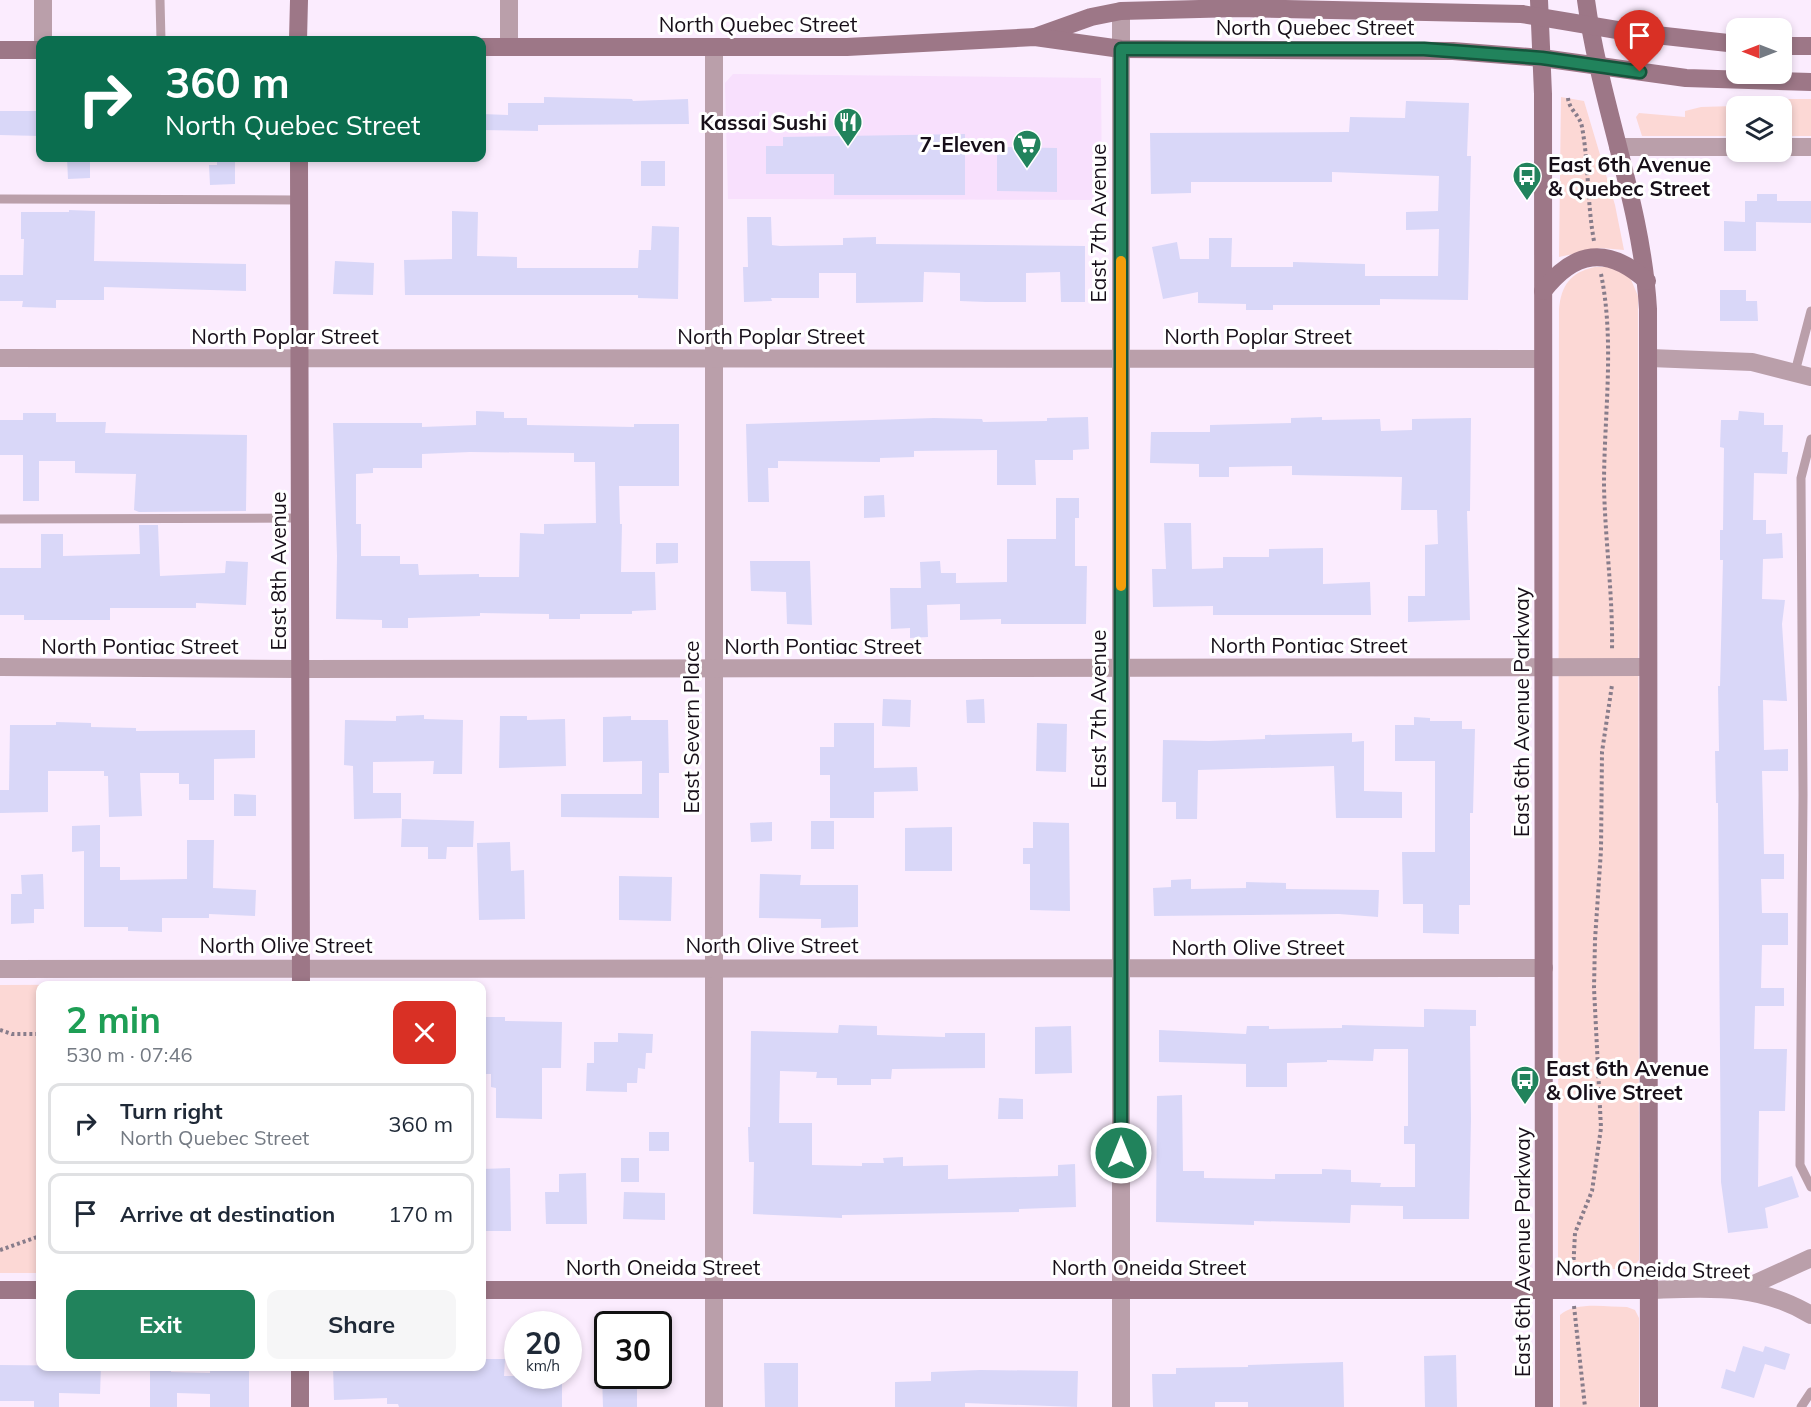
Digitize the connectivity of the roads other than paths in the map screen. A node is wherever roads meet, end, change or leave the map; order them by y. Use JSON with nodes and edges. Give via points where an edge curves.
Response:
{"nodes":[{"id":1,"x":43,"y":0,"type":"edge"},
{"id":2,"x":160,"y":0,"type":"edge"},
{"id":3,"x":298,"y":0,"type":"edge"},
{"id":4,"x":509,"y":0,"type":"edge"},
{"id":5,"x":1586,"y":0,"type":"edge"},
{"id":6,"x":1186,"y":5,"type":"edge"},
{"id":7,"x":1540,"y":8,"type":"edge"},
{"id":8,"x":1120,"y":11,"type":"junction"},
{"id":9,"x":1589,"y":24,"type":"junction"},
{"id":10,"x":43,"y":36,"type":"edge"},
{"id":11,"x":161,"y":36,"type":"edge"},
{"id":12,"x":298,"y":36,"type":"edge"},
{"id":13,"x":1035,"y":37,"type":"junction"},
{"id":14,"x":1726,"y":43,"type":"edge"},
{"id":15,"x":1792,"y":46,"type":"edge"},
{"id":16,"x":1811,"y":46,"type":"edge"},
{"id":17,"x":486,"y":47,"type":"edge"},
{"id":18,"x":509,"y":47,"type":"junction"},
{"id":19,"x":714,"y":48,"type":"junction"},
{"id":20,"x":1121,"y":49,"type":"junction"},
{"id":21,"x":0,"y":50,"type":"edge"},
{"id":22,"x":36,"y":50,"type":"edge"},
{"id":23,"x":1542,"y":58,"type":"junction"},
{"id":24,"x":1597,"y":65,"type":"junction"},
{"id":25,"x":1811,"y":82,"type":"edge"},
{"id":26,"x":1618,"y":147,"type":"junction"},
{"id":27,"x":1726,"y":147,"type":"edge"},
{"id":28,"x":1792,"y":147,"type":"edge"},
{"id":29,"x":1811,"y":147,"type":"edge"},
{"id":30,"x":299,"y":162,"type":"edge"},
{"id":31,"x":0,"y":199,"type":"edge"},
{"id":32,"x":299,"y":200,"type":"junction"},
{"id":33,"x":1647,"y":281,"type":"junction"},
{"id":34,"x":1543,"y":291,"type":"junction"},
{"id":35,"x":1811,"y":311,"type":"edge"},
{"id":36,"x":0,"y":358,"type":"edge"},
{"id":37,"x":1121,"y":358,"type":"junction"},
{"id":38,"x":1650,"y":358,"type":"junction"},
{"id":39,"x":300,"y":359,"type":"junction"},
{"id":40,"x":714,"y":359,"type":"junction"},
{"id":41,"x":1543,"y":359,"type":"junction"},
{"id":42,"x":1803,"y":374,"type":"edge"},
{"id":43,"x":1811,"y":439,"type":"edge"},
{"id":44,"x":300,"y":518,"type":"junction"},
{"id":45,"x":0,"y":519,"type":"edge"},
{"id":46,"x":0,"y":667,"type":"edge"},
{"id":47,"x":1543,"y":667,"type":"junction"},
{"id":48,"x":1647,"y":667,"type":"junction"},
{"id":49,"x":300,"y":669,"type":"junction"},
{"id":50,"x":714,"y":669,"type":"junction"},
{"id":51,"x":1121,"y":669,"type":"junction"},
{"id":52,"x":714,"y":967,"type":"junction"},
{"id":53,"x":1544,"y":968,"type":"junction"},
{"id":54,"x":0,"y":969,"type":"edge"},
{"id":55,"x":1121,"y":970,"type":"junction"},
{"id":56,"x":301,"y":976,"type":"edge"},
{"id":57,"x":1811,"y":1187,"type":"edge"},
{"id":58,"x":1811,"y":1258,"type":"edge"},
{"id":59,"x":1743,"y":1289,"type":"junction"},
{"id":60,"x":0,"y":1290,"type":"edge"},
{"id":61,"x":36,"y":1290,"type":"edge"},
{"id":62,"x":486,"y":1290,"type":"edge"},
{"id":63,"x":714,"y":1290,"type":"junction"},
{"id":64,"x":1120,"y":1290,"type":"junction"},
{"id":65,"x":1544,"y":1290,"type":"junction"},
{"id":66,"x":1649,"y":1290,"type":"junction"},
{"id":67,"x":1811,"y":1315,"type":"edge"},
{"id":68,"x":300,"y":1371,"type":"edge"},
{"id":69,"x":1811,"y":1392,"type":"edge"},
{"id":70,"x":300,"y":1407,"type":"edge"},
{"id":71,"x":714,"y":1407,"type":"edge"},
{"id":72,"x":1120,"y":1407,"type":"edge"},
{"id":73,"x":1544,"y":1407,"type":"edge"},
{"id":74,"x":1649,"y":1407,"type":"edge"},
{"id":75,"x":1801,"y":1407,"type":"edge"}],
"edges":[{"from":1,"to":10,"type":"street"},
{"from":2,"to":11,"type":"lane"},
{"from":3,"to":12,"type":"main road"},
{"from":4,"to":18,"type":"street"},
{"from":5,"to":9,"type":"main road"},
{"from":6,"to":7,"type":"main road","name":"North Quebec Street","via":[[1490,13]]},
{"from":6,"to":8,"type":"main road","name":"North Quebec Street"},
{"from":7,"to":9,"type":"main road","name":"North Quebec Street"},
{"from":7,"to":23,"type":"main road","name":"East 6th Avenue Parkway"},
{"from":8,"to":13,"type":"main road","name":"North Quebec Street","via":[[1091,16]]},
{"from":8,"to":20,"type":"street","name":"East 7th Avenue"},
{"from":9,"to":14,"type":"main road","name":"North Quebec Street"},
{"from":9,"to":24,"type":"main road"},
{"from":13,"to":19,"type":"main road","name":"North Quebec Street","via":[[870,46]]},
{"from":13,"to":20,"type":"main road","name":"North Quebec Street"},
{"from":15,"to":16,"type":"main road"},
{"from":17,"to":18,"type":"main road","name":"North Quebec Street"},
{"from":18,"to":19,"type":"main road","name":"North Quebec Street"},
{"from":19,"to":40,"type":"street","name":"East Severn Place"},
{"from":20,"to":23,"type":"main road","name":"North Quebec Street","via":[[1424,49]]},
{"from":20,"to":37,"type":"street","name":"East 7th Avenue"},
{"from":21,"to":22,"type":"main road"},
{"from":23,"to":24,"type":"main road","name":"North Quebec Street"},
{"from":23,"to":34,"type":"main road","name":"East 6th Avenue Parkway"},
{"from":24,"to":25,"type":"main road","name":"North Quebec Street","via":[[1695,79]]},
{"from":24,"to":26,"type":"main road"},
{"from":26,"to":27,"type":"street"},
{"from":26,"to":33,"type":"main road"},
{"from":28,"to":29,"type":"street"},
{"from":30,"to":32,"type":"main road","name":"East 8th Avenue"},
{"from":31,"to":32,"type":"lane"},
{"from":32,"to":39,"type":"main road","name":"East 8th Avenue"},
{"from":33,"to":34,"type":"main road","via":[[1625,265],[1597,257],[1566,266]]},
{"from":33,"to":38,"type":"main road"},
{"from":34,"to":41,"type":"main road","name":"East 6th Avenue Parkway"},
{"from":35,"to":42,"type":"lane"},
{"from":36,"to":39,"type":"street","name":"North Poplar Street"},
{"from":37,"to":40,"type":"street","name":"North Poplar Street"},
{"from":37,"to":41,"type":"street","name":"North Poplar Street"},
{"from":37,"to":51,"type":"street","name":"East 7th Avenue"},
{"from":38,"to":42,"type":"street","via":[[1726,359],[1768,364]]},
{"from":38,"to":48,"type":"main road"},
{"from":39,"to":40,"type":"street","name":"North Poplar Street"},
{"from":39,"to":44,"type":"main road","name":"East 8th Avenue"},
{"from":40,"to":50,"type":"street","name":"East Severn Place"},
{"from":41,"to":47,"type":"main road","name":"East 6th Avenue Parkway"},
{"from":43,"to":57,"type":"lane","via":[[1801,478],[1800,1166]]},
{"from":44,"to":45,"type":"lane"},
{"from":44,"to":49,"type":"main road","name":"East 8th Avenue"},
{"from":46,"to":49,"type":"street","name":"North Pontiac Street"},
{"from":47,"to":48,"type":"street","name":"North Pontiac Street"},
{"from":47,"to":51,"type":"street","name":"North Pontiac Street"},
{"from":47,"to":53,"type":"main road","name":"East 6th Avenue Parkway"},
{"from":48,"to":66,"type":"main road"},
{"from":49,"to":50,"type":"street","name":"North Pontiac Street"},
{"from":49,"to":56,"type":"main road","name":"East 8th Avenue"},
{"from":50,"to":51,"type":"street","name":"North Pontiac Street"},
{"from":50,"to":52,"type":"street","name":"East Severn Place"},
{"from":51,"to":55,"type":"street","name":"East 7th Avenue"},
{"from":52,"to":55,"type":"street","name":"North Olive Street"},
{"from":52,"to":56,"type":"street","name":"North Olive Street"},
{"from":52,"to":63,"type":"street","name":"East Severn Place"},
{"from":53,"to":55,"type":"street","name":"North Olive Street"},
{"from":53,"to":65,"type":"main road","name":"East 6th Avenue Parkway"},
{"from":54,"to":56,"type":"street","name":"North Olive Street"},
{"from":55,"to":64,"type":"street","name":"East 7th Avenue"},
{"from":58,"to":59,"type":"street"},
{"from":59,"to":66,"type":"street","name":"North Oneida Street"},
{"from":59,"to":67,"type":"street","name":"North Oneida Street"},
{"from":60,"to":61,"type":"main road"},
{"from":62,"to":63,"type":"main road","name":"North Oneida Street"},
{"from":63,"to":64,"type":"main road","name":"North Oneida Street"},
{"from":63,"to":71,"type":"street","name":"East Severn Place"},
{"from":64,"to":65,"type":"main road","name":"North Oneida Street"},
{"from":64,"to":72,"type":"street","name":"East 7th Avenue"},
{"from":65,"to":66,"type":"main road","name":"North Oneida Street"},
{"from":65,"to":73,"type":"main road","name":"East 6th Avenue Parkway"},
{"from":66,"to":74,"type":"main road"},
{"from":68,"to":70,"type":"main road"},
{"from":69,"to":75,"type":"lane"}]}
